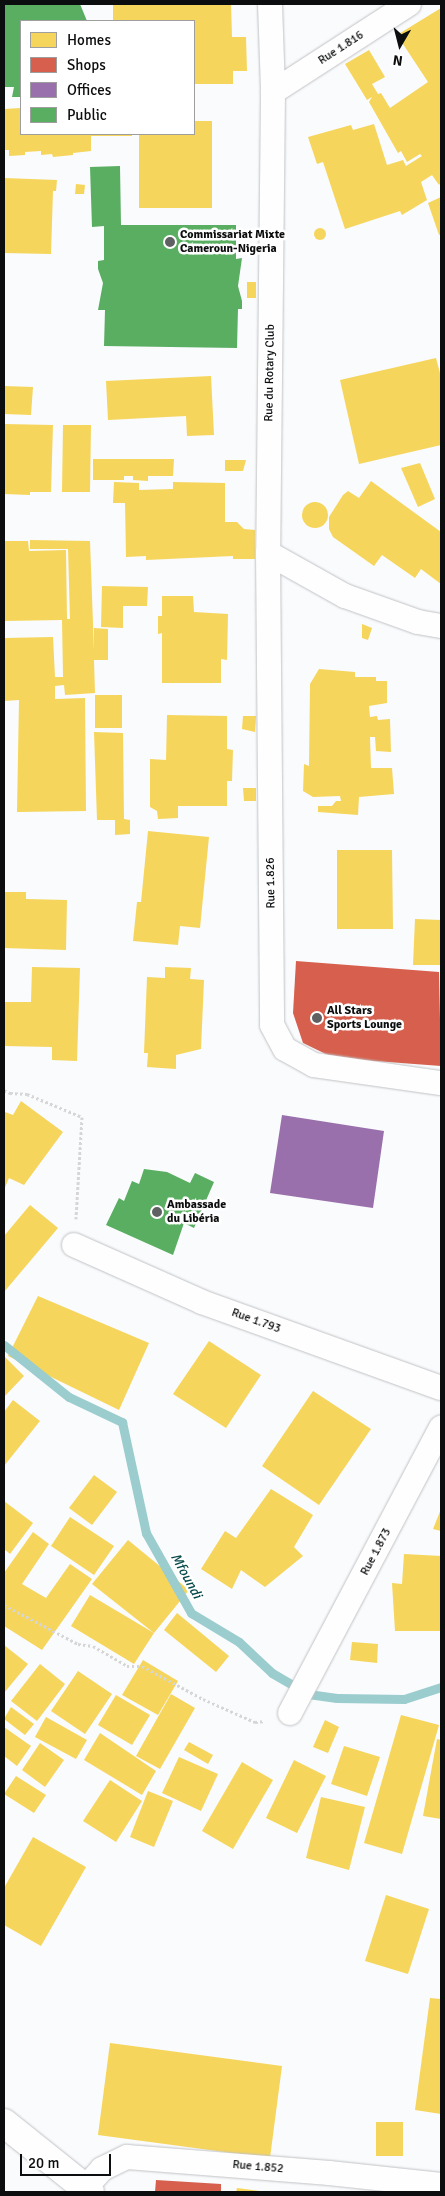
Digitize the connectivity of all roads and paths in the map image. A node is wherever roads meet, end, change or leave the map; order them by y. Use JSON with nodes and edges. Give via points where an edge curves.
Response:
{"nodes":[{"id":1,"x":270,"y":4,"type":"edge"},
{"id":2,"x":409,"y":4,"type":"edge"},
{"id":3,"x":273,"y":92,"type":"junction"},
{"id":4,"x":268,"y":553,"type":"junction"},
{"id":5,"x":441,"y":626,"type":"edge"},
{"id":6,"x":441,"y":1083,"type":"edge"},
{"id":7,"x":4,"y":1090,"type":"edge"},
{"id":8,"x":74,"y":1245,"type":"joint"},
{"id":9,"x":441,"y":1388,"type":"edge"},
{"id":10,"x":441,"y":1428,"type":"edge"},
{"id":11,"x":4,"y":1605,"type":"edge"},
{"id":12,"x":290,"y":1713,"type":"joint"},
{"id":13,"x":4,"y":2123,"type":"edge"},
{"id":14,"x":441,"y":2186,"type":"edge"},
{"id":15,"x":88,"y":2190,"type":"edge"}],
"edges":[{"from":1,"to":3,"type":"street","name":"Rue du Rotary Club"},
{"from":2,"to":3,"type":"street","name":"Rue 1.816"},
{"from":3,"to":4,"type":"street","name":"Rue du Rotary Club"},
{"from":4,"to":5,"type":"street","via":[[345,596],[418,622]]},
{"from":4,"to":6,"type":"street","name":"Rue 1.826","via":[[272,1026],[285,1049],[314,1065]]},
{"from":7,"to":8,"type":"path","via":[[27,1094],[82,1117]]},
{"from":8,"to":9,"type":"street","name":"Rue 1.793","via":[[202,1302]]},
{"from":10,"to":12,"type":"street","name":"Rue 1.873"},
{"from":11,"to":12,"type":"path","via":[[78,1644],[93,1646],[126,1666],[142,1666],[255,1722],[278,1719]]},
{"from":13,"to":15,"type":"street"},
{"from":14,"to":15,"type":"street","name":"Rue 1.852","via":[[329,2173],[127,2158],[102,2169]]}]}
